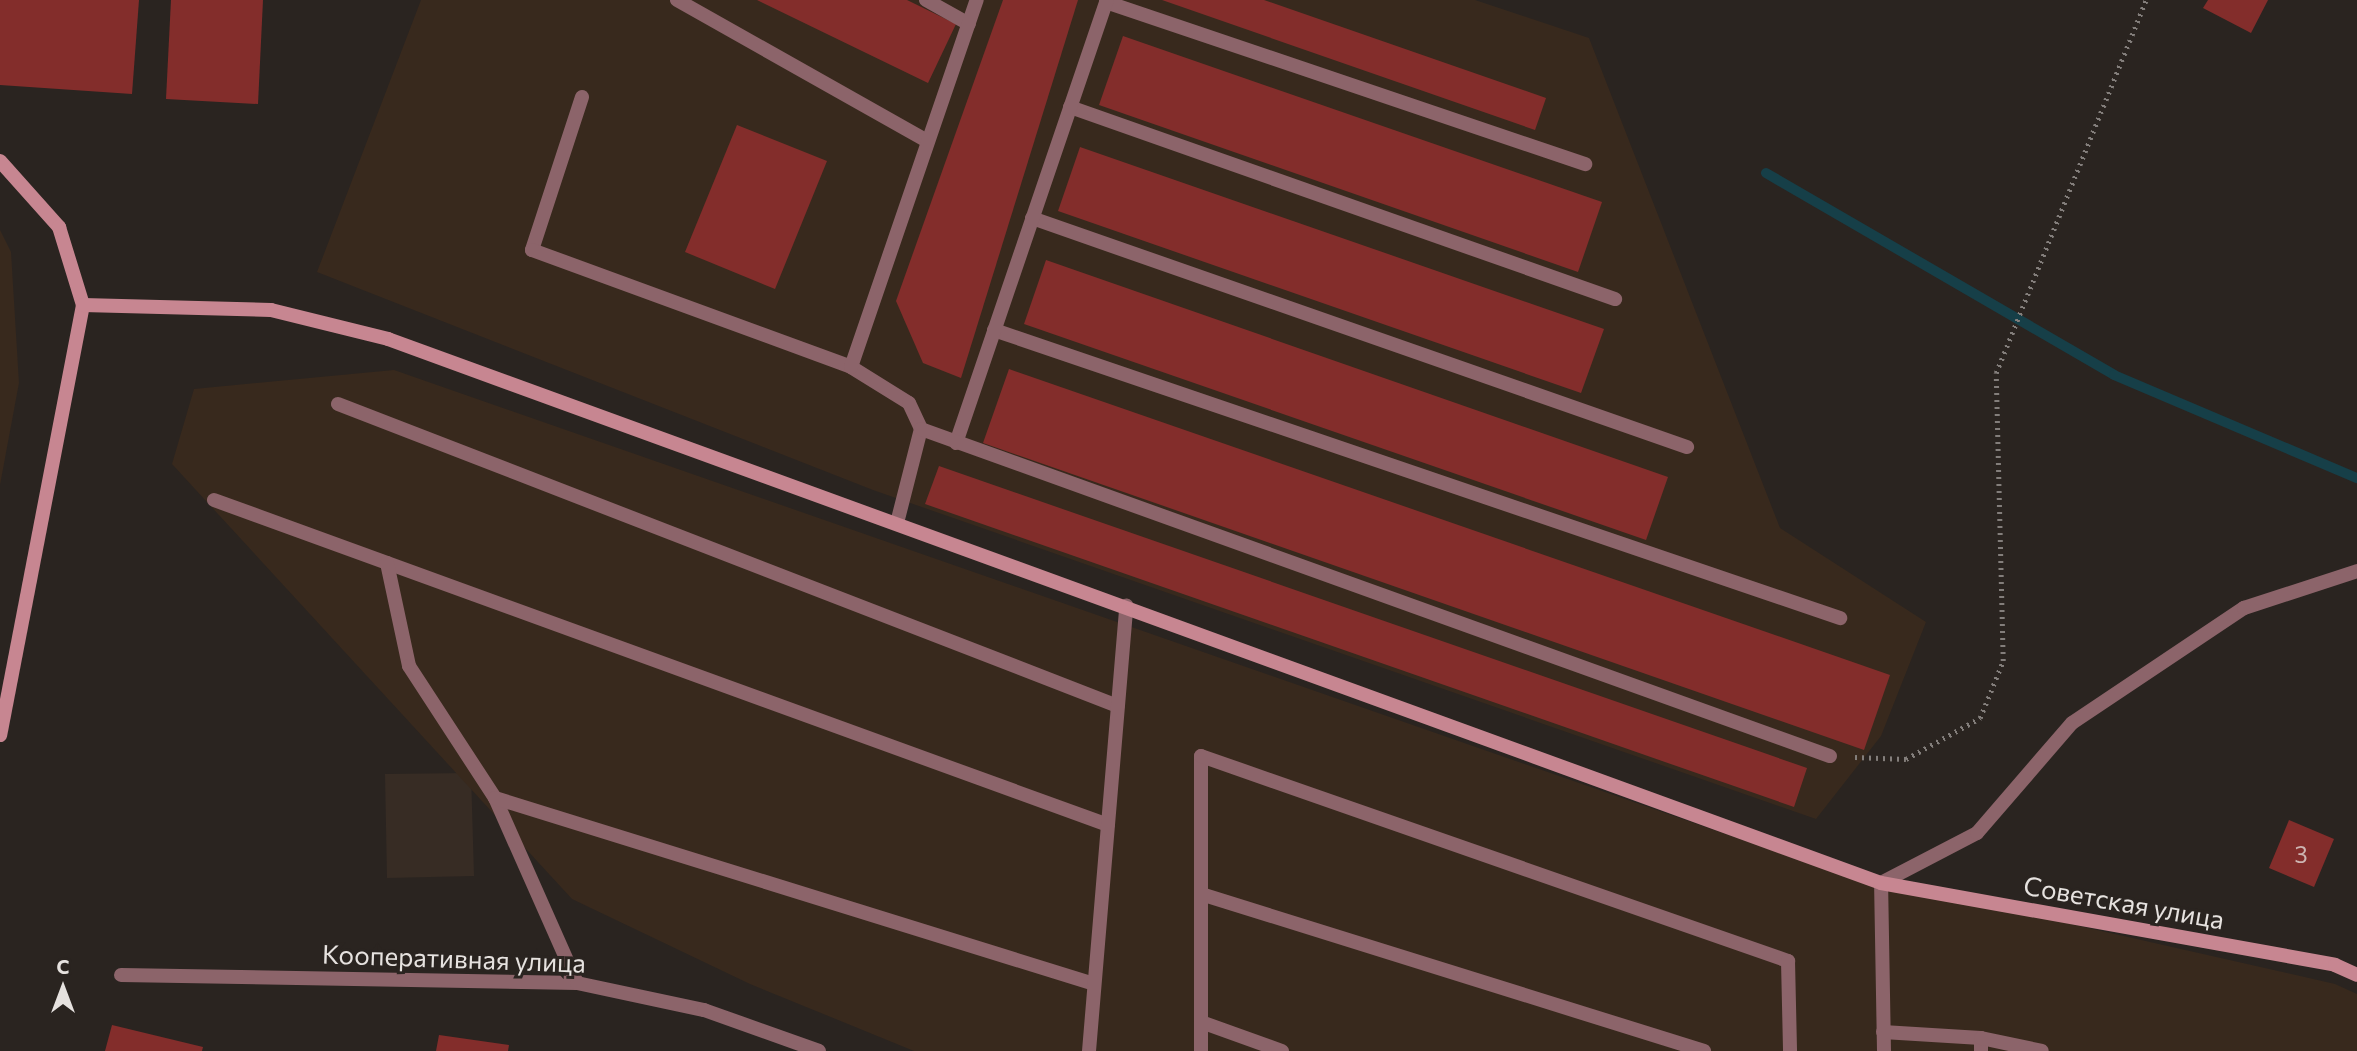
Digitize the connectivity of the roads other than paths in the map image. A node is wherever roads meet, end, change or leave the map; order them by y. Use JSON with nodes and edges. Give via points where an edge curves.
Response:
{"nodes":[{"id":1,"x":677,"y":0,"type":"edge"},
{"id":2,"x":926,"y":0,"type":"edge"},
{"id":3,"x":977,"y":0,"type":"edge"},
{"id":4,"x":1107,"y":1,"type":"edge"},
{"id":5,"x":969,"y":24,"type":"junction"},
{"id":6,"x":582,"y":97,"type":"dead end"},
{"id":7,"x":1070,"y":107,"type":"junction"},
{"id":8,"x":927,"y":141,"type":"junction"},
{"id":9,"x":0,"y":161,"type":"edge"},
{"id":10,"x":1585,"y":164,"type":"dead end"},
{"id":11,"x":1032,"y":218,"type":"junction"},
{"id":12,"x":1615,"y":299,"type":"dead end"},
{"id":13,"x":83,"y":306,"type":"junction"},
{"id":14,"x":994,"y":330,"type":"junction"},
{"id":15,"x":851,"y":367,"type":"junction"},
{"id":16,"x":338,"y":404,"type":"dead end"},
{"id":17,"x":921,"y":429,"type":"junction"},
{"id":18,"x":956,"y":443,"type":"junction"},
{"id":19,"x":1687,"y":447,"type":"dead end"},
{"id":20,"x":214,"y":500,"type":"dead end"},
{"id":21,"x":897,"y":523,"type":"junction"},
{"id":22,"x":387,"y":563,"type":"junction"},
{"id":23,"x":2357,"y":571,"type":"edge"},
{"id":24,"x":1126,"y":606,"type":"junction"},
{"id":25,"x":1840,"y":618,"type":"dead end"},
{"id":26,"x":1118,"y":706,"type":"junction"},
{"id":27,"x":0,"y":736,"type":"edge"},
{"id":28,"x":1830,"y":756,"type":"road end"},
{"id":29,"x":495,"y":798,"type":"junction"},
{"id":30,"x":1108,"y":825,"type":"junction"},
{"id":31,"x":1881,"y":883,"type":"junction"},
{"id":32,"x":1200,"y":894,"type":"junction"},
{"id":33,"x":121,"y":975,"type":"dead end"},
{"id":34,"x":2357,"y":975,"type":"edge"},
{"id":35,"x":577,"y":983,"type":"junction"},
{"id":36,"x":1094,"y":984,"type":"junction"},
{"id":37,"x":1200,"y":1022,"type":"junction"},
{"id":38,"x":1883,"y":1032,"type":"junction"},
{"id":39,"x":1981,"y":1044,"type":"edge"},
{"id":40,"x":819,"y":1051,"type":"edge"},
{"id":41,"x":1090,"y":1051,"type":"edge"},
{"id":42,"x":1200,"y":1051,"type":"edge"},
{"id":43,"x":1282,"y":1051,"type":"edge"},
{"id":44,"x":1704,"y":1051,"type":"edge"},
{"id":45,"x":1790,"y":1051,"type":"edge"},
{"id":46,"x":1884,"y":1051,"type":"edge"},
{"id":47,"x":2042,"y":1051,"type":"edge"}],
"edges":[{"from":1,"to":8,"type":"street"},
{"from":2,"to":5,"type":"street"},
{"from":3,"to":5,"type":"street"},
{"from":4,"to":7,"type":"street"},
{"from":4,"to":10,"type":"street"},
{"from":5,"to":8,"type":"street"},
{"from":6,"to":15,"type":"street","via":[[531,250]]},
{"from":7,"to":11,"type":"street"},
{"from":7,"to":12,"type":"street"},
{"from":8,"to":15,"type":"street"},
{"from":9,"to":13,"type":"main road","via":[[59,227]]},
{"from":11,"to":14,"type":"street"},
{"from":11,"to":19,"type":"street"},
{"from":13,"to":21,"type":"main road","name":"Советская улица","via":[[271,310],[388,340]]},
{"from":13,"to":27,"type":"main road"},
{"from":14,"to":18,"type":"street"},
{"from":14,"to":25,"type":"street"},
{"from":15,"to":17,"type":"street","via":[[909,402]]},
{"from":16,"to":26,"type":"street"},
{"from":17,"to":18,"type":"street"},
{"from":17,"to":21,"type":"street"},
{"from":18,"to":28,"type":"street"},
{"from":20,"to":22,"type":"street"},
{"from":21,"to":24,"type":"main road","name":"Советская улица"},
{"from":22,"to":29,"type":"street","via":[[409,666]]},
{"from":22,"to":30,"type":"street"},
{"from":23,"to":31,"type":"street","via":[[2244,608],[2072,723],[1977,833]]},
{"from":24,"to":26,"type":"street"},
{"from":24,"to":31,"type":"main road","name":"Советская улица"},
{"from":26,"to":30,"type":"street"},
{"from":29,"to":35,"type":"street"},
{"from":29,"to":36,"type":"street"},
{"from":30,"to":36,"type":"street"},
{"from":31,"to":34,"type":"main road","name":"Советская улица"},
{"from":31,"to":38,"type":"street"},
{"from":32,"to":37,"type":"street"},
{"from":32,"to":44,"type":"street"},
{"from":32,"to":45,"type":"street","via":[[1200,756],[1788,961]]},
{"from":33,"to":35,"type":"street","name":"Кооперативная улица"},
{"from":35,"to":40,"type":"street","name":"Кооперативная улица","via":[[704,1010]]},
{"from":36,"to":41,"type":"street"},
{"from":37,"to":42,"type":"street"},
{"from":37,"to":43,"type":"street"},
{"from":38,"to":39,"type":"street"},
{"from":38,"to":46,"type":"street"},
{"from":39,"to":47,"type":"street"}]}
